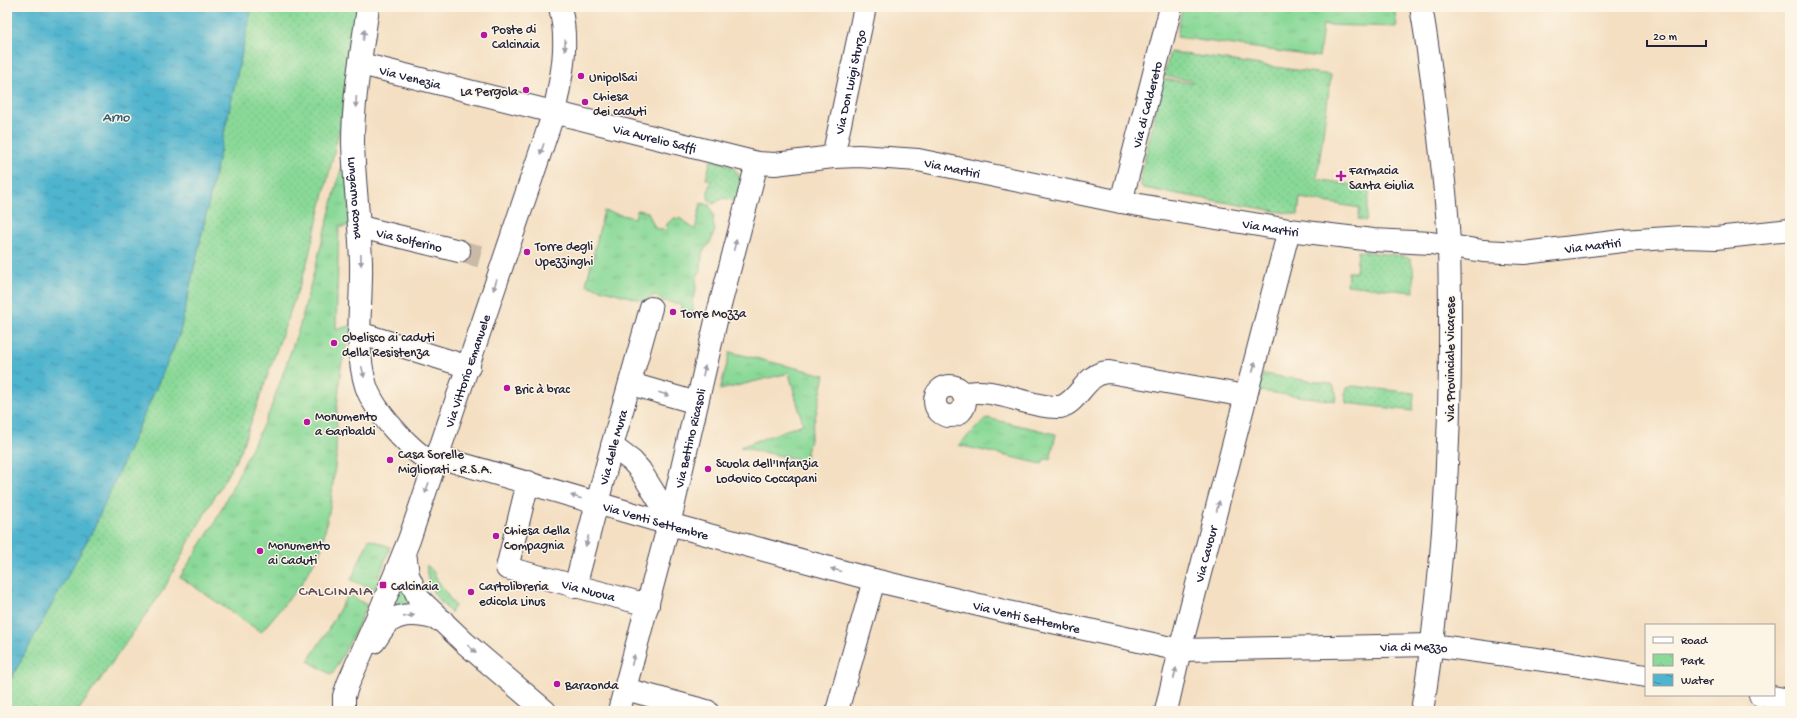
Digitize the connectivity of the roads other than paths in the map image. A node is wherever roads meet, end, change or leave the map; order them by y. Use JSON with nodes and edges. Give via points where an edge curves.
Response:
{"nodes":[{"id":1,"x":368,"y":7,"type":"edge"},
{"id":2,"x":560,"y":7,"type":"edge"},
{"id":3,"x":865,"y":7,"type":"edge"},
{"id":4,"x":1171,"y":7,"type":"edge"},
{"id":5,"x":1422,"y":7,"type":"edge"},
{"id":6,"x":361,"y":64,"type":"junction"},
{"id":7,"x":554,"y":112,"type":"junction"},
{"id":8,"x":833,"y":156,"type":"junction"},
{"id":9,"x":756,"y":163,"type":"junction"},
{"id":10,"x":1121,"y":202,"type":"junction"},
{"id":11,"x":360,"y":228,"type":"junction"},
{"id":12,"x":1289,"y":230,"type":"junction"},
{"id":13,"x":1790,"y":230,"type":"edge"},
{"id":14,"x":1449,"y":246,"type":"junction"},
{"id":15,"x":459,"y":251,"type":"tunnel mouth"},
{"id":16,"x":651,"y":308,"type":"dead end"},
{"id":17,"x":359,"y":333,"type":"junction"},
{"id":18,"x":469,"y":367,"type":"junction"},
{"id":19,"x":631,"y":384,"type":"junction"},
{"id":20,"x":964,"y":394,"type":"dead end"},
{"id":21,"x":1246,"y":396,"type":"junction"},
{"id":22,"x":697,"y":403,"type":"junction"},
{"id":23,"x":612,"y":446,"type":"junction"},
{"id":24,"x":437,"y":460,"type":"junction"},
{"id":25,"x":528,"y":482,"type":"junction"},
{"id":26,"x":597,"y":503,"type":"junction"},
{"id":27,"x":670,"y":520,"type":"junction"},
{"id":28,"x":405,"y":552,"type":"junction"},
{"id":29,"x":874,"y":580,"type":"junction"},
{"id":30,"x":575,"y":587,"type":"junction"},
{"id":31,"x":648,"y":604,"type":"junction"},
{"id":32,"x":444,"y":622,"type":"junction"},
{"id":33,"x":1432,"y":645,"type":"junction"},
{"id":34,"x":1180,"y":650,"type":"junction"},
{"id":35,"x":354,"y":671,"type":"junction"},
{"id":36,"x":1645,"y":676,"type":"edge"},
{"id":37,"x":626,"y":689,"type":"junction"},
{"id":38,"x":1766,"y":696,"type":"edge"},
{"id":39,"x":1790,"y":700,"type":"edge"},
{"id":40,"x":344,"y":711,"type":"edge"},
{"id":41,"x":545,"y":711,"type":"edge"},
{"id":42,"x":618,"y":711,"type":"edge"},
{"id":43,"x":708,"y":711,"type":"edge"},
{"id":44,"x":837,"y":711,"type":"edge"},
{"id":45,"x":1166,"y":711,"type":"edge"},
{"id":46,"x":1422,"y":711,"type":"edge"}],
"edges":[{"from":6,"to":1,"type":"street","name":"Lungarno Roma","one_way":true},
{"from":2,"to":7,"type":"street","name":"Via Vittorio Emanuele","one_way":true,"via":[[565,45],[561,82]]},
{"from":3,"to":8,"type":"street","name":"Via Don Luigi Sturzo"},
{"from":4,"to":10,"type":"street","name":"Via di Caldereto"},
{"from":5,"to":14,"type":"street","name":"Via Provinciale Vicarese"},
{"from":6,"to":7,"type":"street","name":"Via Venezia"},
{"from":6,"to":11,"type":"street","name":"Lungarno Roma","one_way":true,"via":[[353,142]]},
{"from":7,"to":9,"type":"street","name":"Via Aurelio Saffi"},
{"from":7,"to":18,"type":"street","name":"Via Vittorio Emanuele","one_way":true,"via":[[494,260]]},
{"from":8,"to":9,"type":"street","name":"Via Martiri","via":[[775,164]]},
{"from":8,"to":10,"type":"street","name":"Via Martiri","via":[[918,160]]},
{"from":22,"to":9,"type":"street","name":"Via Bettino Ricasoli","one_way":true},
{"from":10,"to":12,"type":"street","name":"Via Martiri"},
{"from":11,"to":15,"type":"street","name":"Via Solferino"},
{"from":11,"to":17,"type":"street","name":"Lungarno Roma","one_way":true},
{"from":12,"to":14,"type":"street","name":"Via Martiri"},
{"from":21,"to":12,"type":"street","name":"Via Cavour","one_way":true},
{"from":13,"to":14,"type":"street","name":"Via Martiri","via":[[1716,238],[1684,237],[1622,241],[1524,253],[1483,252]]},
{"from":14,"to":33,"type":"street","name":"Via Provinciale Vicarese","via":[[1450,409]]},
{"from":16,"to":19,"type":"street","name":"Via delle Mura"},
{"from":17,"to":18,"type":"street"},
{"from":17,"to":24,"type":"street","name":"Lungarno Roma","one_way":true,"via":[[362,367],[367,388],[373,398],[407,444],[419,455]]},
{"from":18,"to":24,"type":"street","name":"Via Vittorio Emanuele"},
{"from":19,"to":22,"type":"street","one_way":true},
{"from":19,"to":23,"type":"street","name":"Via delle Mura"},
{"from":20,"to":21,"type":"street","via":[[978,392],[1060,407],[1068,403],[1095,376],[1109,372]]},
{"from":34,"to":21,"type":"street","name":"Via Cavour","one_way":true},
{"from":22,"to":27,"type":"street","name":"Via Bettino Ricasoli"},
{"from":23,"to":26,"type":"street","name":"Via delle Mura"},
{"from":23,"to":27,"type":"street","via":[[640,470]]},
{"from":24,"to":25,"type":"street","name":"Via Venti Settembre"},
{"from":24,"to":28,"type":"street","name":"Via Vittorio Emanuele","one_way":true},
{"from":26,"to":25,"type":"street","name":"Via Venti Settembre","one_way":true},
{"from":25,"to":30,"type":"street","name":"Via Nuova","via":[[507,568]]},
{"from":26,"to":27,"type":"street","name":"Via Venti Settembre"},
{"from":26,"to":30,"type":"street","name":"Via delle Mura","one_way":true},
{"from":29,"to":27,"type":"street","name":"Via Venti Settembre","one_way":true},
{"from":27,"to":31,"type":"street","name":"Via Bettino Ricasoli"},
{"from":28,"to":32,"type":"street","via":[[412,588],[419,599]]},
{"from":28,"to":35,"type":"street","name":"Via Vittorio Emanuele"},
{"from":29,"to":34,"type":"street","name":"Via Venti Settembre"},
{"from":29,"to":44,"type":"street"},
{"from":30,"to":31,"type":"street","name":"Via Nuova"},
{"from":37,"to":31,"type":"street","name":"Via Bettino Ricasoli","one_way":true},
{"from":35,"to":32,"type":"street","one_way":true,"via":[[392,620],[426,615]]},
{"from":32,"to":41,"type":"street","one_way":true,"via":[[464,643]]},
{"from":33,"to":34,"type":"street","name":"Via di Mezzo"},
{"from":33,"to":36,"type":"street","name":"Via di Mezzo"},
{"from":33,"to":46,"type":"street","name":"Via Provinciale Vicarese"},
{"from":45,"to":34,"type":"street","name":"Via Cavour","one_way":true},
{"from":35,"to":40,"type":"street","via":[[344,696]]},
{"from":37,"to":42,"type":"street","name":"Via Bettino Ricasoli"},
{"from":37,"to":43,"type":"street"},
{"from":38,"to":39,"type":"street"}]}
